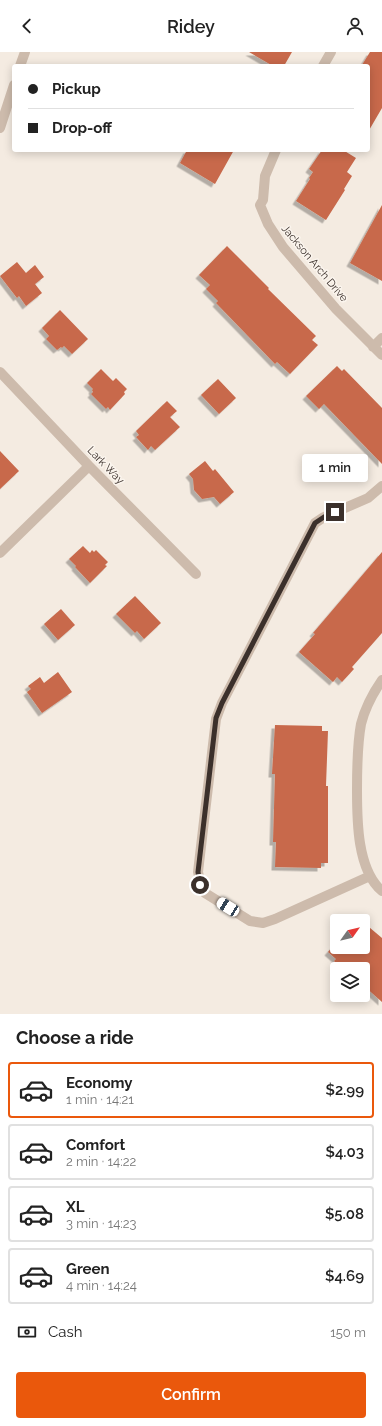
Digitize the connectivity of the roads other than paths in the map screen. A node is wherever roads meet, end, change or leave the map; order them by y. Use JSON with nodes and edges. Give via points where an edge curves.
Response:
{"nodes":[{"id":1,"x":25,"y":52,"type":"edge"},
{"id":2,"x":331,"y":52,"type":"edge"},
{"id":3,"x":21,"y":64,"type":"edge"},
{"id":4,"x":324,"y":64,"type":"edge"},
{"id":5,"x":12,"y":91,"type":"edge"},
{"id":6,"x":0,"y":128,"type":"edge"},
{"id":7,"x":275,"y":152,"type":"edge"},
{"id":8,"x":382,"y":338,"type":"edge"},
{"id":9,"x":374,"y":347,"type":"junction"},
{"id":10,"x":382,"y":355,"type":"edge"},
{"id":11,"x":0,"y":372,"type":"edge"},
{"id":12,"x":89,"y":466,"type":"junction"},
{"id":13,"x":382,"y":486,"type":"edge"},
{"id":14,"x":0,"y":553,"type":"edge"},
{"id":15,"x":196,"y":574,"type":"dead end"},
{"id":16,"x":382,"y":680,"type":"edge"},
{"id":17,"x":370,"y":876,"type":"junction"},
{"id":18,"x":382,"y":891,"type":"edge"}],
"edges":[{"from":1,"to":3,"type":"street"},
{"from":2,"to":4,"type":"street"},
{"from":5,"to":6,"type":"street"},
{"from":7,"to":9,"type":"street","name":"Jackson Arch Drive","via":[[265,176],[263,200],[260,205],[268,224],[283,247]]},
{"from":8,"to":9,"type":"street"},
{"from":9,"to":10,"type":"street","name":"Jackson Arch Drive"},
{"from":11,"to":12,"type":"street","name":"Lark Way"},
{"from":12,"to":14,"type":"street"},
{"from":12,"to":15,"type":"street","name":"Lark Way"},
{"from":13,"to":17,"type":"street","via":[[368,498],[315,523],[222,703],[216,718],[198,872],[200,885],[205,893],[250,921],[263,923]]},
{"from":16,"to":17,"type":"street","via":[[370,698],[362,723],[357,754],[358,826],[362,852]]},
{"from":17,"to":18,"type":"street"}]}
